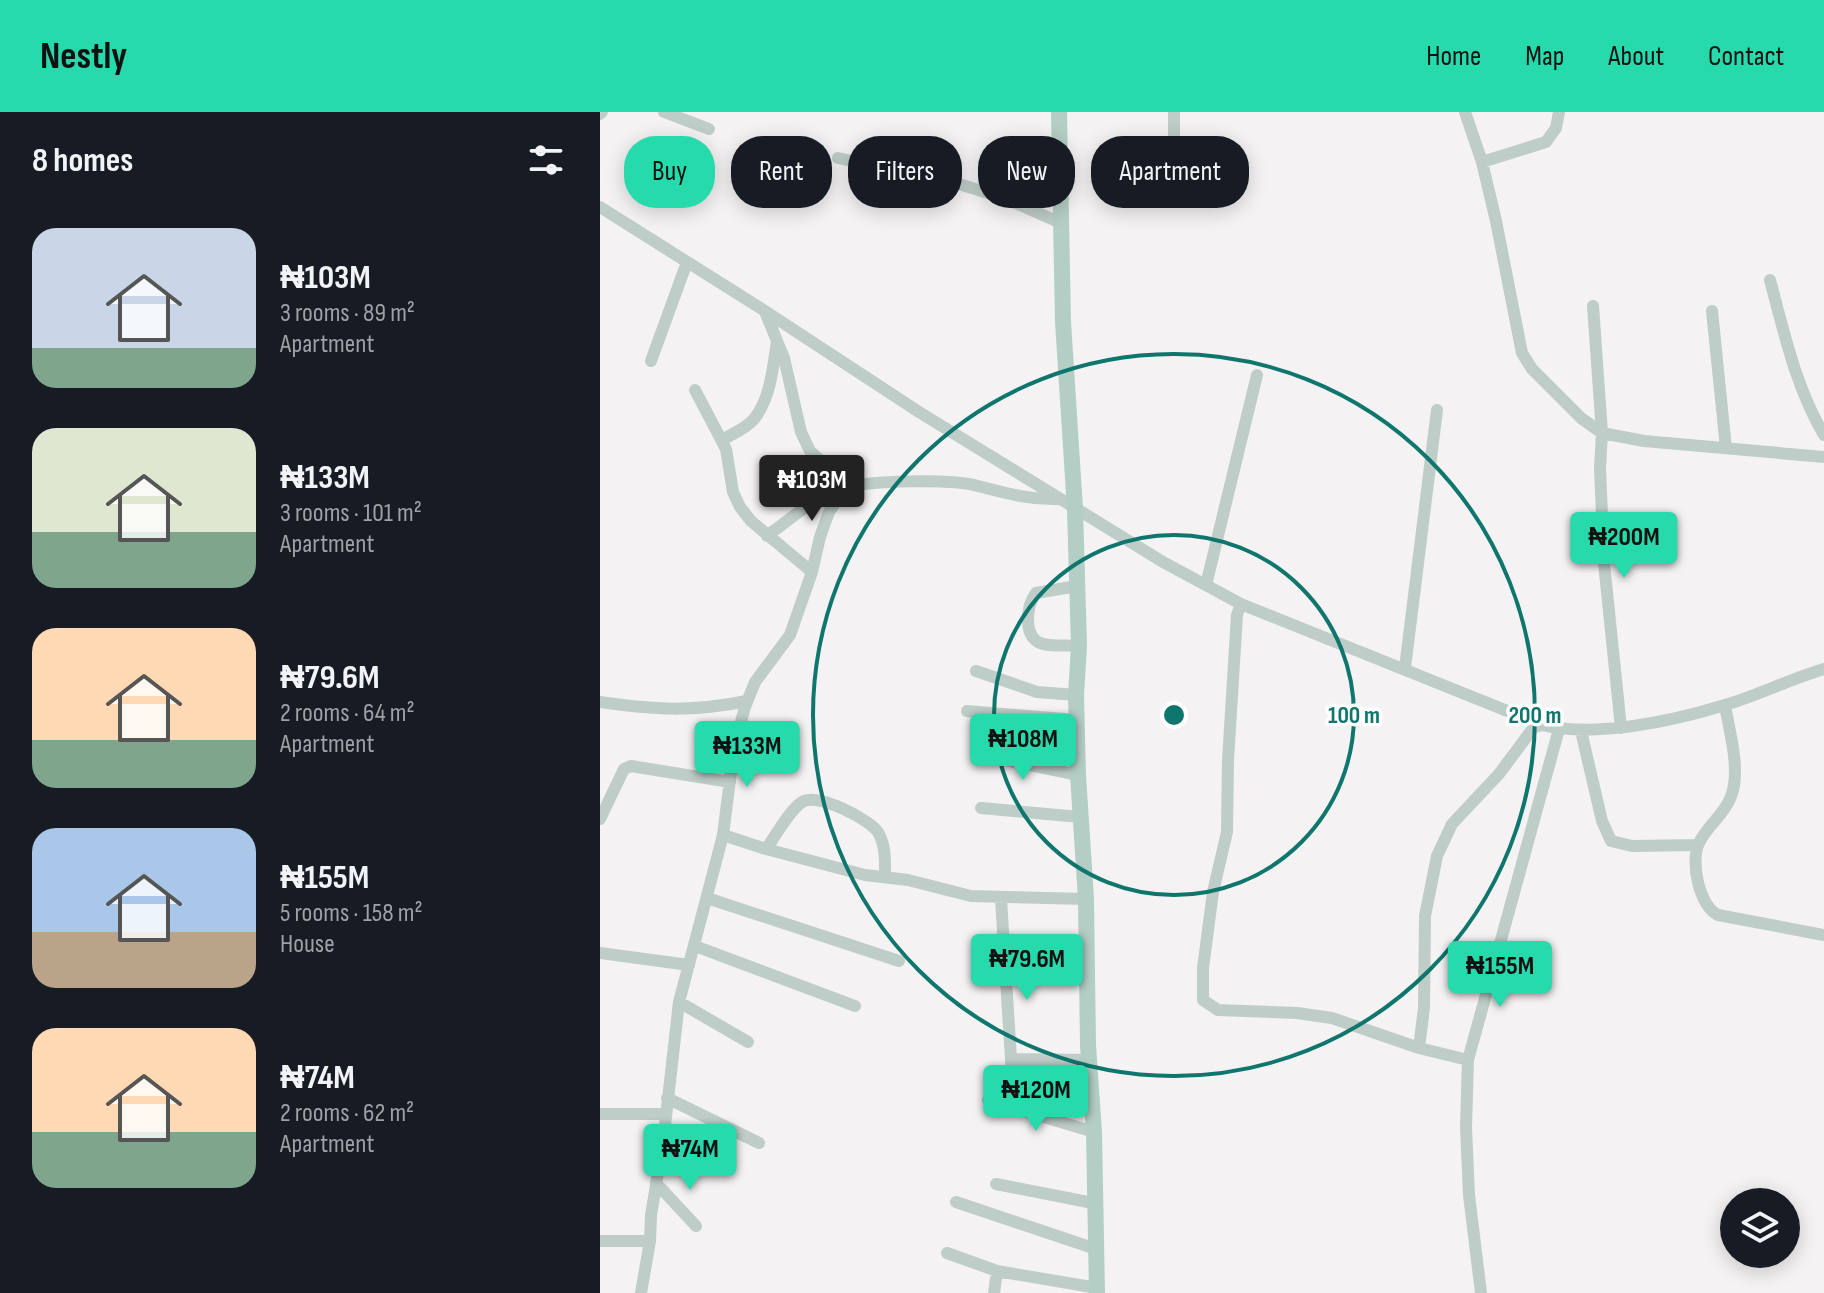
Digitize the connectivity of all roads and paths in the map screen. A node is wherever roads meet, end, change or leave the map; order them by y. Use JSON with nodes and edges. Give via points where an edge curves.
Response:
{"nodes":[{"id":1,"x":664,"y":112,"type":"edge"},
{"id":2,"x":1059,"y":112,"type":"edge"},
{"id":3,"x":1174,"y":112,"type":"edge"},
{"id":4,"x":1465,"y":112,"type":"edge"},
{"id":5,"x":1559,"y":112,"type":"edge"},
{"id":6,"x":709,"y":129,"type":"dead end"},
{"id":7,"x":1174,"y":136,"type":"edge"},
{"id":8,"x":838,"y":158,"type":"dead end"},
{"id":9,"x":1482,"y":162,"type":"junction"},
{"id":10,"x":600,"y":207,"type":"edge"},
{"id":11,"x":1061,"y":223,"type":"junction"},
{"id":12,"x":687,"y":262,"type":"junction"},
{"id":13,"x":1770,"y":280,"type":"dead end"},
{"id":14,"x":1593,"y":306,"type":"dead end"},
{"id":15,"x":765,"y":311,"type":"junction"},
{"id":16,"x":1712,"y":311,"type":"dead end"},
{"id":17,"x":777,"y":336,"type":"junction"},
{"id":18,"x":651,"y":361,"type":"dead end"},
{"id":19,"x":1257,"y":375,"type":"dead end"},
{"id":20,"x":695,"y":390,"type":"dead end"},
{"id":21,"x":1437,"y":410,"type":"dead end"},
{"id":22,"x":1602,"y":433,"type":"junction"},
{"id":23,"x":1824,"y":435,"type":"edge"},
{"id":24,"x":722,"y":440,"type":"junction"},
{"id":25,"x":1726,"y":448,"type":"junction"},
{"id":26,"x":1824,"y":457,"type":"edge"},
{"id":27,"x":816,"y":458,"type":"junction"},
{"id":28,"x":845,"y":488,"type":"junction"},
{"id":29,"x":827,"y":494,"type":"junction"},
{"id":30,"x":1058,"y":499,"type":"junction"},
{"id":31,"x":1075,"y":509,"type":"junction"},
{"id":32,"x":767,"y":536,"type":"junction"},
{"id":33,"x":812,"y":572,"type":"junction"},
{"id":34,"x":1206,"y":585,"type":"junction"},
{"id":35,"x":1077,"y":586,"type":"junction"},
{"id":36,"x":1241,"y":604,"type":"junction"},
{"id":37,"x":1079,"y":646,"type":"junction"},
{"id":38,"x":1405,"y":668,"type":"junction"},
{"id":39,"x":1824,"y":669,"type":"edge"},
{"id":40,"x":976,"y":671,"type":"dead end"},
{"id":41,"x":1076,"y":695,"type":"junction"},
{"id":42,"x":747,"y":701,"type":"junction"},
{"id":43,"x":600,"y":702,"type":"edge"},
{"id":44,"x":1725,"y":705,"type":"junction"},
{"id":45,"x":967,"y":711,"type":"dead end"},
{"id":46,"x":1076,"y":720,"type":"junction"},
{"id":47,"x":1542,"y":725,"type":"junction"},
{"id":48,"x":1621,"y":728,"type":"junction"},
{"id":49,"x":1559,"y":729,"type":"junction"},
{"id":50,"x":1581,"y":731,"type":"junction"},
{"id":51,"x":976,"y":754,"type":"dead end"},
{"id":52,"x":1078,"y":775,"type":"junction"},
{"id":53,"x":730,"y":782,"type":"junction"},
{"id":54,"x":981,"y":808,"type":"dead end"},
{"id":55,"x":1080,"y":817,"type":"junction"},
{"id":56,"x":600,"y":819,"type":"edge"},
{"id":57,"x":723,"y":835,"type":"junction"},
{"id":58,"x":1698,"y":845,"type":"junction"},
{"id":59,"x":766,"y":849,"type":"junction"},
{"id":60,"x":885,"y":877,"type":"junction"},
{"id":61,"x":707,"y":898,"type":"junction"},
{"id":62,"x":1001,"y":899,"type":"junction"},
{"id":63,"x":1086,"y":899,"type":"junction"},
{"id":64,"x":1824,"y":935,"type":"edge"},
{"id":65,"x":695,"y":946,"type":"junction"},
{"id":66,"x":600,"y":953,"type":"edge"},
{"id":67,"x":899,"y":961,"type":"dead end"},
{"id":68,"x":689,"y":965,"type":"junction"},
{"id":69,"x":679,"y":1002,"type":"junction"},
{"id":70,"x":855,"y":1006,"type":"dead end"},
{"id":71,"x":748,"y":1042,"type":"dead end"},
{"id":72,"x":1419,"y":1048,"type":"junction"},
{"id":73,"x":1011,"y":1059,"type":"junction"},
{"id":74,"x":1090,"y":1060,"type":"junction"},
{"id":75,"x":1468,"y":1060,"type":"junction"},
{"id":76,"x":667,"y":1098,"type":"junction"},
{"id":77,"x":988,"y":1100,"type":"dead end"},
{"id":78,"x":1014,"y":1107,"type":"junction"},
{"id":79,"x":600,"y":1114,"type":"edge"},
{"id":80,"x":665,"y":1114,"type":"junction"},
{"id":81,"x":1094,"y":1132,"type":"junction"},
{"id":82,"x":759,"y":1143,"type":"dead end"},
{"id":83,"x":656,"y":1183,"type":"junction"},
{"id":84,"x":996,"y":1184,"type":"dead end"},
{"id":85,"x":956,"y":1202,"type":"dead end"},
{"id":86,"x":1093,"y":1203,"type":"junction"},
{"id":87,"x":696,"y":1226,"type":"dead end"},
{"id":88,"x":600,"y":1241,"type":"edge"},
{"id":89,"x":650,"y":1241,"type":"junction"},
{"id":90,"x":1096,"y":1249,"type":"junction"},
{"id":91,"x":947,"y":1253,"type":"dead end"},
{"id":92,"x":997,"y":1271,"type":"junction"},
{"id":93,"x":1097,"y":1291,"type":"edge"},
{"id":94,"x":641,"y":1293,"type":"edge"},
{"id":95,"x":994,"y":1293,"type":"edge"},
{"id":96,"x":1481,"y":1293,"type":"edge"}],
"edges":[{"from":1,"to":6,"type":"street"},
{"from":2,"to":11,"type":"main road"},
{"from":3,"to":7,"type":"street"},
{"from":4,"to":9,"type":"street"},
{"from":5,"to":9,"type":"street","via":[[1546,142]]},
{"from":8,"to":11,"type":"street","via":[[959,184]]},
{"from":9,"to":22,"type":"street","via":[[1522,353],[1532,369]]},
{"from":10,"to":12,"type":"street"},
{"from":11,"to":31,"type":"main road"},
{"from":12,"to":15,"type":"street"},
{"from":12,"to":18,"type":"street"},
{"from":13,"to":23,"type":"street","via":[[1787,347]]},
{"from":14,"to":22,"type":"street"},
{"from":15,"to":17,"type":"street"},
{"from":15,"to":30,"type":"street"},
{"from":16,"to":25,"type":"street"},
{"from":17,"to":24,"type":"street","via":[[764,401],[753,421]]},
{"from":17,"to":27,"type":"street","via":[[801,432]]},
{"from":19,"to":34,"type":"street"},
{"from":20,"to":24,"type":"street"},
{"from":21,"to":38,"type":"street"},
{"from":22,"to":25,"type":"street"},
{"from":22,"to":48,"type":"street","via":[[1604,563]]},
{"from":24,"to":32,"type":"street","via":[[733,492]]},
{"from":25,"to":26,"type":"street"},
{"from":27,"to":28,"type":"street"},
{"from":27,"to":29,"type":"street"},
{"from":28,"to":29,"type":"street"},
{"from":28,"to":30,"type":"street","via":[[890,482],[963,483],[1017,497]]},
{"from":28,"to":33,"type":"street","via":[[829,512]]},
{"from":29,"to":32,"type":"street"},
{"from":30,"to":31,"type":"street"},
{"from":31,"to":34,"type":"street"},
{"from":31,"to":35,"type":"main road"},
{"from":32,"to":33,"type":"street"},
{"from":33,"to":42,"type":"street","via":[[790,635]]},
{"from":34,"to":36,"type":"street"},
{"from":35,"to":37,"type":"main road"},
{"from":35,"to":37,"type":"street","via":[[1036,593],[1029,607],[1028,632],[1041,643]]},
{"from":36,"to":38,"type":"street"},
{"from":36,"to":72,"type":"street","via":[[1227,832],[1213,892],[1203,1000],[1218,1010],[1332,1018]]},
{"from":37,"to":41,"type":"main road"},
{"from":38,"to":47,"type":"street"},
{"from":39,"to":44,"type":"street"},
{"from":40,"to":41,"type":"street","via":[[1037,692]]},
{"from":41,"to":46,"type":"main road"},
{"from":42,"to":43,"type":"street","via":[[654,710]]},
{"from":42,"to":53,"type":"street"},
{"from":44,"to":48,"type":"street"},
{"from":44,"to":58,"type":"street","via":[[1735,781],[1728,805]]},
{"from":45,"to":46,"type":"street"},
{"from":46,"to":52,"type":"main road"},
{"from":47,"to":49,"type":"street"},
{"from":47,"to":72,"type":"street","via":[[1534,727],[1452,824],[1437,856],[1425,916]]},
{"from":48,"to":50,"type":"street"},
{"from":49,"to":50,"type":"street"},
{"from":49,"to":75,"type":"street"},
{"from":50,"to":58,"type":"street","via":[[1611,841],[1632,846]]},
{"from":51,"to":52,"type":"street"},
{"from":52,"to":55,"type":"main road"},
{"from":53,"to":56,"type":"street","via":[[631,766],[624,769]]},
{"from":53,"to":57,"type":"street"},
{"from":54,"to":55,"type":"street"},
{"from":55,"to":63,"type":"main road"},
{"from":57,"to":59,"type":"street"},
{"from":57,"to":61,"type":"street"},
{"from":58,"to":64,"type":"street","via":[[1701,896],[1711,912]]},
{"from":59,"to":60,"type":"street"},
{"from":59,"to":60,"type":"street","via":[[797,805],[825,801],[874,826],[883,843]]},
{"from":60,"to":62,"type":"street"},
{"from":61,"to":65,"type":"street"},
{"from":61,"to":67,"type":"street"},
{"from":62,"to":63,"type":"street"},
{"from":62,"to":73,"type":"street"},
{"from":63,"to":74,"type":"main road"},
{"from":65,"to":68,"type":"street"},
{"from":65,"to":70,"type":"street"},
{"from":66,"to":68,"type":"street"},
{"from":68,"to":69,"type":"street"},
{"from":69,"to":71,"type":"street"},
{"from":69,"to":76,"type":"street"},
{"from":72,"to":75,"type":"street"},
{"from":73,"to":74,"type":"street"},
{"from":73,"to":78,"type":"street"},
{"from":74,"to":81,"type":"main road"},
{"from":75,"to":96,"type":"street","via":[[1469,1195]]},
{"from":76,"to":80,"type":"street"},
{"from":76,"to":82,"type":"street"},
{"from":77,"to":78,"type":"street"},
{"from":78,"to":81,"type":"street"},
{"from":79,"to":80,"type":"street"},
{"from":80,"to":83,"type":"street"},
{"from":81,"to":86,"type":"main road"},
{"from":83,"to":87,"type":"street"},
{"from":83,"to":89,"type":"street"},
{"from":84,"to":86,"type":"street"},
{"from":85,"to":90,"type":"street"},
{"from":86,"to":90,"type":"main road"},
{"from":88,"to":89,"type":"street"},
{"from":89,"to":94,"type":"street"},
{"from":90,"to":93,"type":"main road"},
{"from":91,"to":92,"type":"street"},
{"from":92,"to":93,"type":"street"},
{"from":92,"to":95,"type":"street"}]}
